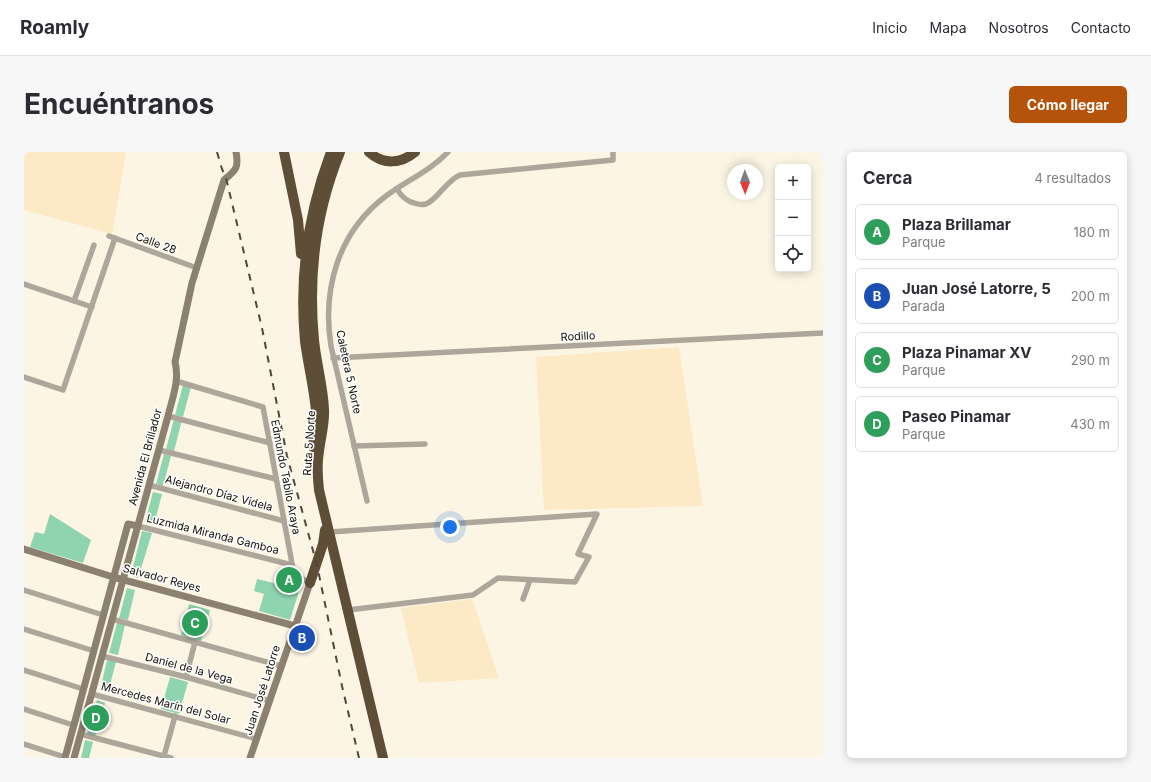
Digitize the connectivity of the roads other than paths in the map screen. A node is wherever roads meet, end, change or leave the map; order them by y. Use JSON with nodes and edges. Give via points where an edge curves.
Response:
{"nodes":[{"id":1,"x":236,"y":152,"type":"edge"},
{"id":2,"x":284,"y":152,"type":"edge"},
{"id":3,"x":331,"y":152,"type":"edge"},
{"id":4,"x":340,"y":152,"type":"edge"},
{"id":5,"x":369,"y":152,"type":"edge"},
{"id":6,"x":415,"y":152,"type":"edge"},
{"id":7,"x":448,"y":152,"type":"edge"},
{"id":8,"x":613,"y":152,"type":"edge"},
{"id":9,"x":396,"y":189,"type":"junction"},
{"id":10,"x":94,"y":245,"type":"dead end"},
{"id":11,"x":196,"y":268,"type":"junction"},
{"id":12,"x":24,"y":284,"type":"edge"},
{"id":13,"x":303,"y":294,"type":"junction"},
{"id":14,"x":74,"y":301,"type":"junction"},
{"id":15,"x":92,"y":307,"type":"junction"},
{"id":16,"x":823,"y":333,"type":"edge"},
{"id":17,"x":333,"y":358,"type":"junction"},
{"id":18,"x":24,"y":377,"type":"edge"},
{"id":19,"x":176,"y":382,"type":"junction"},
{"id":20,"x":168,"y":416,"type":"junction"},
{"id":21,"x":270,"y":443,"type":"junction"},
{"id":22,"x":425,"y":444,"type":"dead end"},
{"id":23,"x":354,"y":446,"type":"junction"},
{"id":24,"x":158,"y":450,"type":"junction"},
{"id":25,"x":276,"y":479,"type":"junction"},
{"id":26,"x":149,"y":485,"type":"junction"},
{"id":27,"x":367,"y":501,"type":"dead end"},
{"id":28,"x":284,"y":521,"type":"junction"},
{"id":29,"x":138,"y":526,"type":"junction"},
{"id":30,"x":327,"y":531,"type":"junction"},
{"id":31,"x":24,"y":549,"type":"edge"},
{"id":32,"x":332,"y":562,"type":"junction"},
{"id":33,"x":292,"y":565,"type":"junction"},
{"id":34,"x":317,"y":565,"type":"junction"},
{"id":35,"x":113,"y":576,"type":"junction"},
{"id":36,"x":123,"y":579,"type":"junction"},
{"id":37,"x":530,"y":580,"type":"junction"},
{"id":38,"x":310,"y":583,"type":"junction"},
{"id":39,"x":24,"y":590,"type":"edge"},
{"id":40,"x":523,"y":599,"type":"dead end"},
{"id":41,"x":348,"y":610,"type":"junction"},
{"id":42,"x":103,"y":615,"type":"junction"},
{"id":43,"x":112,"y":619,"type":"junction"},
{"id":44,"x":295,"y":626,"type":"junction"},
{"id":45,"x":24,"y":629,"type":"edge"},
{"id":46,"x":195,"y":642,"type":"junction"},
{"id":47,"x":94,"y":652,"type":"junction"},
{"id":48,"x":102,"y":656,"type":"junction"},
{"id":49,"x":281,"y":666,"type":"junction"},
{"id":50,"x":24,"y":670,"type":"edge"},
{"id":51,"x":186,"y":677,"type":"junction"},
{"id":52,"x":83,"y":689,"type":"junction"},
{"id":53,"x":92,"y":694,"type":"junction"},
{"id":54,"x":270,"y":700,"type":"junction"},
{"id":55,"x":24,"y":709,"type":"edge"},
{"id":56,"x":175,"y":716,"type":"junction"},
{"id":57,"x":73,"y":725,"type":"junction"},
{"id":58,"x":80,"y":734,"type":"junction"},
{"id":59,"x":257,"y":739,"type":"junction"},
{"id":60,"x":24,"y":744,"type":"edge"},
{"id":61,"x":164,"y":756,"type":"junction"},
{"id":62,"x":65,"y":758,"type":"edge"},
{"id":63,"x":74,"y":758,"type":"edge"},
{"id":64,"x":171,"y":758,"type":"edge"},
{"id":65,"x":250,"y":758,"type":"edge"},
{"id":66,"x":378,"y":758,"type":"edge"},
{"id":67,"x":383,"y":758,"type":"edge"}],
"edges":[{"from":1,"to":11,"type":"street","name":"Avenida El Brillador","via":[[236,170],[224,180]]},
{"from":2,"to":13,"type":"highway","via":[[298,220]]},
{"from":3,"to":13,"type":"highway","name":"Ruta 5 Norte","via":[[312,216],[305,259]]},
{"from":4,"to":30,"type":"highway","name":"Ruta 5 Norte","via":[[321,215],[312,290],[314,339],[324,408],[317,472]]},
{"from":5,"to":6,"type":"highway","via":[[376,158],[390,162],[404,159]]},
{"from":7,"to":9,"type":"street","name":"Caletera 5 Norte"},
{"from":8,"to":9,"type":"street","via":[[613,160],[460,175],[450,181],[427,204],[410,202]]},
{"from":9,"to":17,"type":"street","name":"Caletera 5 Norte","via":[[358,224],[337,262],[328,310]]},
{"from":10,"to":14,"type":"street"},
{"from":11,"to":15,"type":"street","name":"Calle 28","via":[[112,237]]},
{"from":11,"to":19,"type":"street","name":"Avenida El Brillador","via":[[175,362]]},
{"from":12,"to":14,"type":"street"},
{"from":13,"to":30,"type":"highway","name":"Ruta 5 Norte","via":[[306,343],[316,410],[312,470]]},
{"from":14,"to":15,"type":"street"},
{"from":15,"to":18,"type":"street","via":[[63,390]]},
{"from":16,"to":17,"type":"street","name":"Rodillo"},
{"from":17,"to":23,"type":"street","name":"Caletera 5 Norte"},
{"from":19,"to":20,"type":"street","name":"Avenida El Brillador"},
{"from":19,"to":21,"type":"street","name":"Edmundo Tabilo Araya","via":[[263,408]]},
{"from":20,"to":21,"type":"street"},
{"from":20,"to":24,"type":"street","name":"Avenida El Brillador"},
{"from":21,"to":25,"type":"street","name":"Edmundo Tabilo Araya"},
{"from":22,"to":23,"type":"street"},
{"from":23,"to":27,"type":"street","name":"Caletera 5 Norte"},
{"from":24,"to":25,"type":"street"},
{"from":24,"to":26,"type":"street","name":"Avenida El Brillador"},
{"from":25,"to":28,"type":"street","name":"Edmundo Tabilo Araya"},
{"from":26,"to":28,"type":"street","name":"Alejandro Díaz Videla"},
{"from":26,"to":29,"type":"street","name":"Avenida El Brillador"},
{"from":28,"to":33,"type":"street","name":"Edmundo Tabilo Araya"},
{"from":29,"to":33,"type":"street","name":"Luzmida Miranda Gamboa"},
{"from":29,"to":35,"type":"street","name":"Luzmida Miranda Gamboa","via":[[128,524]]},
{"from":29,"to":36,"type":"street","name":"Avenida El Brillador"},
{"from":30,"to":32,"type":"highway","name":"Ruta 5 Norte"},
{"from":30,"to":34,"type":"highway"},
{"from":30,"to":37,"type":"street","via":[[597,514],[578,554],[589,557],[575,582]]},
{"from":30,"to":41,"type":"highway","name":"Ruta 5 Norte"},
{"from":31,"to":35,"type":"street","name":"Salvador Reyes"},
{"from":32,"to":34,"type":"highway"},
{"from":32,"to":66,"type":"highway","name":"Ruta 5 Norte"},
{"from":33,"to":38,"type":"street","name":"Edmundo Tabilo Araya","via":[[298,577]]},
{"from":34,"to":38,"type":"highway"},
{"from":35,"to":36,"type":"street","name":"Salvador Reyes"},
{"from":35,"to":42,"type":"street"},
{"from":36,"to":43,"type":"street","name":"Avenida El Brillador"},
{"from":36,"to":44,"type":"street","name":"Salvador Reyes"},
{"from":37,"to":40,"type":"street"},
{"from":37,"to":41,"type":"street","via":[[498,578],[473,595]]},
{"from":38,"to":44,"type":"street","name":"Juan José Latorre"},
{"from":39,"to":42,"type":"street"},
{"from":41,"to":67,"type":"highway","name":"Ruta 5 Norte"},
{"from":42,"to":47,"type":"street"},
{"from":43,"to":46,"type":"street"},
{"from":43,"to":48,"type":"street","name":"Avenida El Brillador"},
{"from":44,"to":49,"type":"street","name":"Juan José Latorre"},
{"from":45,"to":47,"type":"street"},
{"from":46,"to":49,"type":"street"},
{"from":46,"to":51,"type":"street"},
{"from":47,"to":52,"type":"street"},
{"from":48,"to":51,"type":"street","name":"Daniel de la Vega"},
{"from":48,"to":53,"type":"street","name":"Avenida El Brillador"},
{"from":49,"to":54,"type":"street","name":"Juan José Latorre"},
{"from":50,"to":52,"type":"street","name":"Mercedes Marín del Solar"},
{"from":51,"to":54,"type":"street","name":"Daniel de la Vega"},
{"from":52,"to":53,"type":"street","name":"Mercedes Marín del Solar"},
{"from":52,"to":57,"type":"street"},
{"from":53,"to":56,"type":"street","name":"Mercedes Marín del Solar"},
{"from":53,"to":58,"type":"street","name":"Avenida El Brillador"},
{"from":54,"to":59,"type":"street","name":"Juan José Latorre"},
{"from":55,"to":57,"type":"street"},
{"from":56,"to":59,"type":"street","name":"Mercedes Marín del Solar"},
{"from":56,"to":61,"type":"street"},
{"from":57,"to":62,"type":"street"},
{"from":58,"to":61,"type":"street"},
{"from":58,"to":63,"type":"street","name":"Avenida El Brillador"},
{"from":59,"to":65,"type":"street","name":"Juan José Latorre"},
{"from":60,"to":62,"type":"street"},
{"from":61,"to":64,"type":"street"}]}
